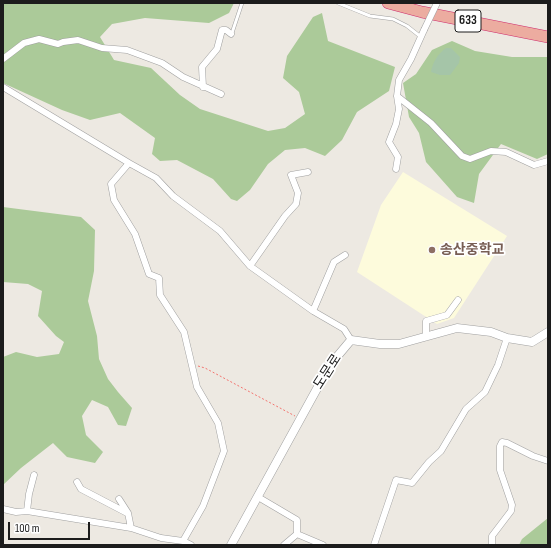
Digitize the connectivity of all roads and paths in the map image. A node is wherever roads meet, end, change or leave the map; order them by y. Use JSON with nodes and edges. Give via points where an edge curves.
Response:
{"nodes":[{"id":1,"x":242,"y":3,"type":"edge"},
{"id":2,"x":338,"y":3,"type":"edge"},
{"id":3,"x":388,"y":3,"type":"edge"},
{"id":4,"x":411,"y":3,"type":"edge"},
{"id":5,"x":437,"y":3,"type":"edge"},
{"id":6,"x":548,"y":30,"type":"edge"},
{"id":7,"x":232,"y":34,"type":"joint"},
{"id":8,"x":421,"y":37,"type":"junction"},
{"id":9,"x":548,"y":37,"type":"edge"},
{"id":10,"x":3,"y":59,"type":"edge"},
{"id":11,"x":203,"y":86,"type":"junction"},
{"id":12,"x":3,"y":87,"type":"edge"},
{"id":13,"x":221,"y":94,"type":"dead end"},
{"id":14,"x":397,"y":96,"type":"junction"},
{"id":15,"x":548,"y":161,"type":"edge"},
{"id":16,"x":129,"y":163,"type":"junction"},
{"id":17,"x":396,"y":169,"type":"dead end"},
{"id":18,"x":308,"y":172,"type":"dead end"},
{"id":19,"x":345,"y":255,"type":"dead end"},
{"id":20,"x":250,"y":266,"type":"junction"},
{"id":21,"x":458,"y":300,"type":"dead end"},
{"id":22,"x":313,"y":311,"type":"junction"},
{"id":23,"x":548,"y":332,"type":"edge"},
{"id":24,"x":426,"y":336,"type":"junction"},
{"id":25,"x":507,"y":338,"type":"junction"},
{"id":26,"x":351,"y":340,"type":"junction"},
{"id":27,"x":191,"y":365,"type":"junction"},
{"id":28,"x":301,"y":419,"type":"junction"},
{"id":29,"x":548,"y":461,"type":"edge"},
{"id":30,"x":34,"y":475,"type":"dead end"},
{"id":31,"x":77,"y":482,"type":"dead end"},
{"id":32,"x":258,"y":497,"type":"junction"},
{"id":33,"x":119,"y":499,"type":"dead end"},
{"id":34,"x":3,"y":509,"type":"edge"},
{"id":35,"x":27,"y":511,"type":"junction"},
{"id":36,"x":128,"y":513,"type":"junction"},
{"id":37,"x":131,"y":528,"type":"junction"},
{"id":38,"x":296,"y":534,"type":"junction"},
{"id":39,"x":183,"y":541,"type":"junction"},
{"id":40,"x":191,"y":545,"type":"edge"},
{"id":41,"x":231,"y":545,"type":"edge"},
{"id":42,"x":284,"y":545,"type":"edge"},
{"id":43,"x":323,"y":545,"type":"edge"},
{"id":44,"x":374,"y":545,"type":"edge"},
{"id":45,"x":492,"y":545,"type":"edge"}],
"edges":[{"from":1,"to":7,"type":"lane"},
{"from":2,"to":8,"type":"lane","via":[[370,16],[392,19]]},
{"from":3,"to":9,"type":"highway","number":"633"},
{"from":4,"to":6,"type":"highway","number":"633"},
{"from":5,"to":8,"type":"street","bridge":true},
{"from":7,"to":11,"type":"street","via":[[222,30],[217,49],[202,67]]},
{"from":8,"to":14,"type":"street","via":[[399,80]]},
{"from":10,"to":11,"type":"street","via":[[24,44],[39,39],[58,44],[78,40],[102,48],[127,50],[162,63]]},
{"from":11,"to":13,"type":"street"},
{"from":12,"to":16,"type":"street"},
{"from":14,"to":15,"type":"street","via":[[431,123],[466,158],[470,159],[492,151],[506,152],[534,165]]},
{"from":14,"to":17,"type":"street","via":[[399,109],[389,142],[398,157]]},
{"from":16,"to":20,"type":"street","via":[[156,178],[173,196],[220,230]]},
{"from":16,"to":27,"type":"street","via":[[111,184],[114,200],[135,234],[149,274],[159,278],[160,295],[184,332]]},
{"from":18,"to":20,"type":"street","via":[[291,175],[298,193],[296,204]]},
{"from":19,"to":22,"type":"street","via":[[334,262]]},
{"from":20,"to":22,"type":"street"},
{"from":21,"to":24,"type":"street","via":[[446,315],[426,321]]},
{"from":22,"to":26,"type":"street","via":[[344,329]]},
{"from":23,"to":25,"type":"street","name":"도문로","via":[[532,342]]},
{"from":24,"to":25,"type":"street","name":"도문로","via":[[457,328],[491,332]]},
{"from":24,"to":26,"type":"street","name":"도문로","via":[[399,344]]},
{"from":25,"to":44,"type":"street","via":[[485,392],[466,409],[441,451],[412,483],[396,480]]},
{"from":26,"to":28,"type":"street","name":"도문로","via":[[330,365]]},
{"from":27,"to":28,"type":"path","via":[[205,368]]},
{"from":27,"to":39,"type":"street","via":[[197,387],[218,423],[224,451],[203,506]]},
{"from":28,"to":32,"type":"street","name":"도문로"},
{"from":29,"to":45,"type":"street","via":[[502,442],[500,470],[512,505],[511,511],[492,536]]},
{"from":30,"to":35,"type":"street"},
{"from":31,"to":36,"type":"street","via":[[81,489]]},
{"from":32,"to":38,"type":"street","via":[[297,520]]},
{"from":32,"to":41,"type":"street","name":"도문로"},
{"from":33,"to":36,"type":"street"},
{"from":34,"to":35,"type":"street"},
{"from":35,"to":37,"type":"street"},
{"from":36,"to":37,"type":"street"},
{"from":37,"to":39,"type":"street","via":[[161,538]]},
{"from":38,"to":42,"type":"street"},
{"from":38,"to":43,"type":"street"},
{"from":39,"to":40,"type":"street"}]}
